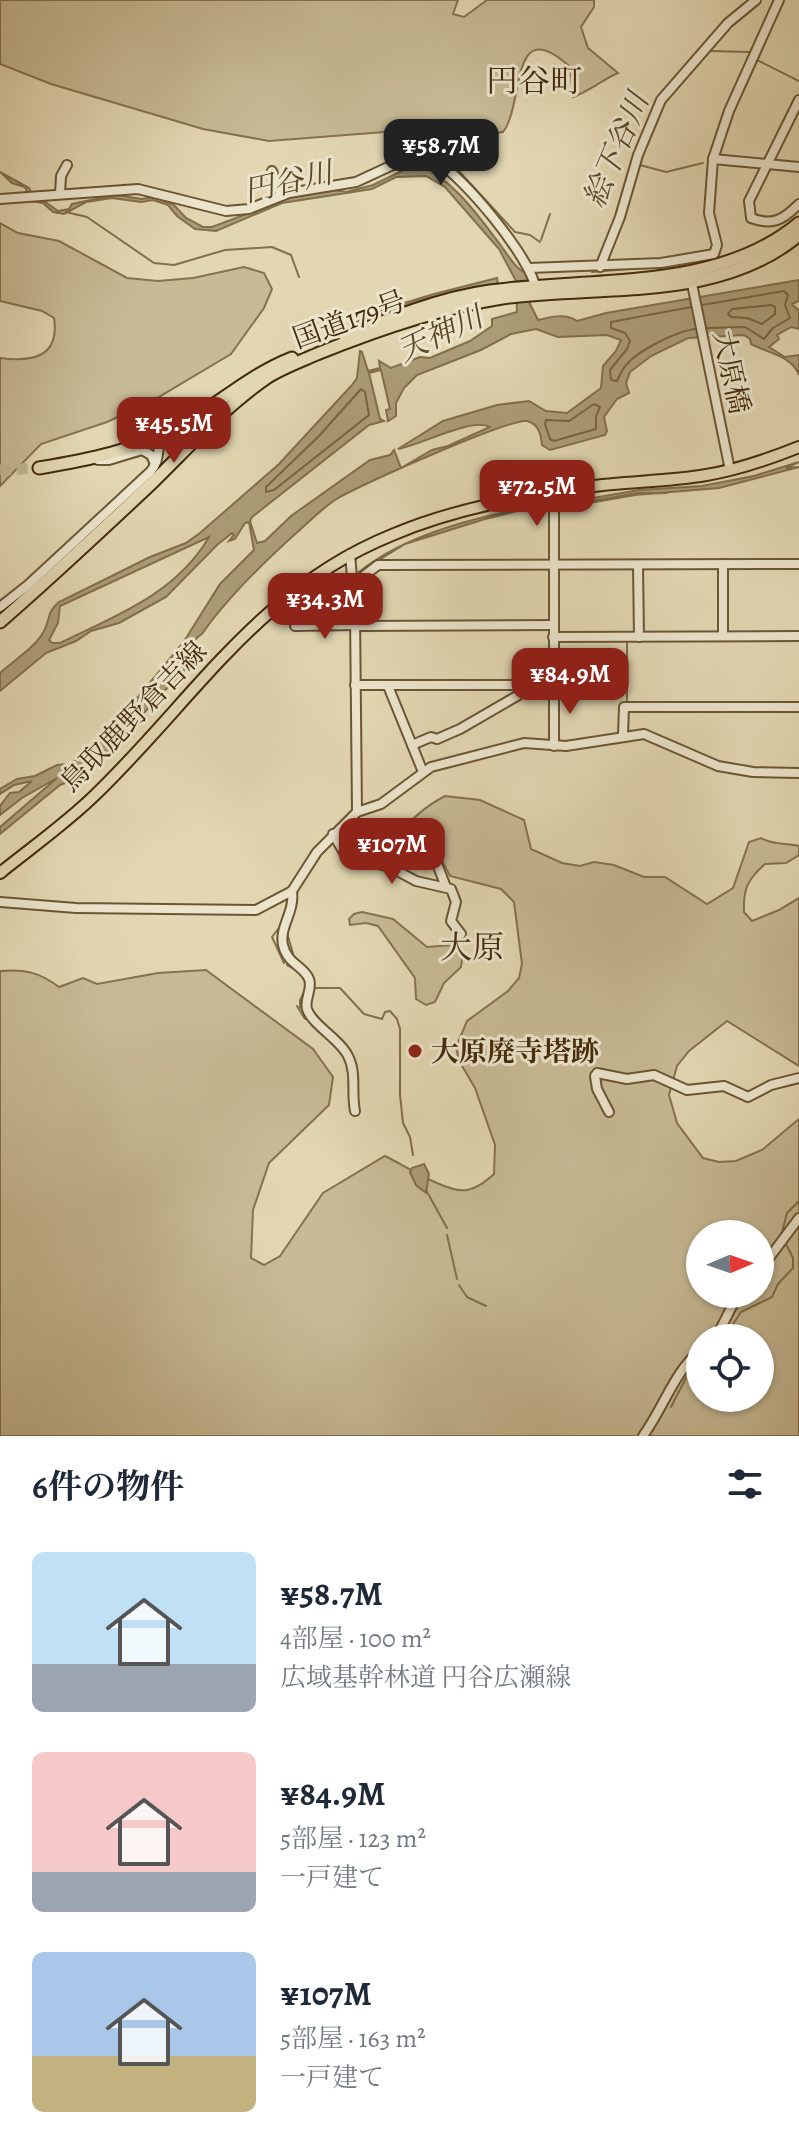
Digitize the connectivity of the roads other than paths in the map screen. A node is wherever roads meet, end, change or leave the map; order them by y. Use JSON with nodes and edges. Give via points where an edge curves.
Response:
{"nodes":[{"id":1,"x":756,"y":0,"type":"edge"},
{"id":2,"x":779,"y":0,"type":"edge"},
{"id":3,"x":799,"y":100,"type":"edge"},
{"id":4,"x":713,"y":159,"type":"junction"},
{"id":5,"x":67,"y":165,"type":"dead end"},
{"id":6,"x":768,"y":165,"type":"junction"},
{"id":7,"x":799,"y":167,"type":"edge"},
{"id":8,"x":272,"y":171,"type":"dead end"},
{"id":9,"x":60,"y":194,"type":"junction"},
{"id":10,"x":281,"y":196,"type":"junction"},
{"id":11,"x":0,"y":199,"type":"edge"},
{"id":12,"x":799,"y":204,"type":"edge"},
{"id":13,"x":799,"y":223,"type":"edge"},
{"id":14,"x":799,"y":235,"type":"edge"},
{"id":15,"x":600,"y":267,"type":"junction"},
{"id":16,"x":529,"y":268,"type":"junction"},
{"id":17,"x":690,"y":277,"type":"junction"},
{"id":18,"x":536,"y":290,"type":"junction"},
{"id":19,"x":166,"y":434,"type":"junction"},
{"id":20,"x":799,"y":447,"type":"edge"},
{"id":21,"x":81,"y":461,"type":"junction"},
{"id":22,"x":729,"y":464,"type":"junction"},
{"id":23,"x":39,"y":468,"type":"tunnel mouth"},
{"id":24,"x":150,"y":472,"type":"junction"},
{"id":25,"x":554,"y":492,"type":"junction"},
{"id":26,"x":350,"y":554,"type":"junction"},
{"id":27,"x":723,"y":564,"type":"junction"},
{"id":28,"x":799,"y":564,"type":"edge"},
{"id":29,"x":553,"y":565,"type":"junction"},
{"id":30,"x":638,"y":565,"type":"junction"},
{"id":31,"x":0,"y":607,"type":"edge"},
{"id":32,"x":355,"y":612,"type":"junction"},
{"id":33,"x":0,"y":622,"type":"edge"},
{"id":34,"x":553,"y":625,"type":"junction"},
{"id":35,"x":295,"y":626,"type":"dead end"},
{"id":36,"x":355,"y":626,"type":"junction"},
{"id":37,"x":723,"y":636,"type":"junction"},
{"id":38,"x":799,"y":636,"type":"edge"},
{"id":39,"x":553,"y":637,"type":"junction"},
{"id":40,"x":639,"y":637,"type":"junction"},
{"id":41,"x":355,"y":685,"type":"junction"},
{"id":42,"x":554,"y":685,"type":"junction"},
{"id":43,"x":388,"y":686,"type":"junction"},
{"id":44,"x":528,"y":686,"type":"junction"},
{"id":45,"x":799,"y":707,"type":"edge"},
{"id":46,"x":623,"y":735,"type":"junction"},
{"id":47,"x":412,"y":745,"type":"junction"},
{"id":48,"x":554,"y":746,"type":"junction"},
{"id":49,"x":423,"y":772,"type":"junction"},
{"id":50,"x":799,"y":773,"type":"edge"},
{"id":51,"x":357,"y":812,"type":"junction"},
{"id":52,"x":333,"y":834,"type":"junction"},
{"id":53,"x":428,"y":850,"type":"dead end"},
{"id":54,"x":0,"y":873,"type":"edge"},
{"id":55,"x":446,"y":887,"type":"junction"},
{"id":56,"x":292,"y":891,"type":"junction"},
{"id":57,"x":0,"y":902,"type":"edge"},
{"id":58,"x":461,"y":934,"type":"dead end"},
{"id":59,"x":799,"y":1078,"type":"edge"},
{"id":60,"x":355,"y":1111,"type":"dead end"},
{"id":61,"x":609,"y":1112,"type":"dead end"},
{"id":62,"x":799,"y":1218,"type":"edge"},
{"id":63,"x":799,"y":1227,"type":"edge"},
{"id":64,"x":789,"y":1231,"type":"junction"},
{"id":65,"x":774,"y":1251,"type":"edge"},
{"id":66,"x":686,"y":1364,"type":"edge"},
{"id":67,"x":643,"y":1436,"type":"edge"}],
"edges":[{"from":1,"to":15,"type":"street","via":[[728,23],[661,100]]},
{"from":2,"to":4,"type":"street"},
{"from":3,"to":6,"type":"street"},
{"from":4,"to":6,"type":"street"},
{"from":4,"to":15,"type":"street","via":[[709,213],[717,245],[714,254]]},
{"from":5,"to":9,"type":"street"},
{"from":6,"to":7,"type":"street"},
{"from":6,"to":12,"type":"street","via":[[749,201],[751,218],[780,221]]},
{"from":8,"to":10,"type":"street"},
{"from":9,"to":10,"type":"street","via":[[138,189],[226,211]]},
{"from":9,"to":11,"type":"street"},
{"from":10,"to":16,"type":"street","via":[[356,182],[410,157],[432,159],[474,198]]},
{"from":13,"to":17,"type":"highway","name":"国道179号","via":[[759,251]]},
{"from":14,"to":17,"type":"highway","name":"国道179号","via":[[754,263]]},
{"from":15,"to":16,"type":"street"},
{"from":16,"to":18,"type":"street"},
{"from":17,"to":18,"type":"highway","name":"国道179号"},
{"from":17,"to":22,"type":"street","name":"大原橋"},
{"from":18,"to":19,"type":"highway","name":"国道179号","via":[[454,298],[386,320],[273,366]]},
{"from":18,"to":33,"type":"highway","name":"国道179号","via":[[408,322],[270,375]]},
{"from":19,"to":21,"type":"highway","name":"国道179号"},
{"from":19,"to":24,"type":"street","via":[[159,444],[159,461]]},
{"from":20,"to":22,"type":"main road","name":"鳥取鹿野倉吉線"},
{"from":21,"to":23,"type":"highway","name":"国道179号"},
{"from":21,"to":24,"type":"street","via":[[142,450],[154,460]]},
{"from":22,"to":25,"type":"main road","name":"鳥取鹿野倉吉線","via":[[705,476]]},
{"from":24,"to":31,"type":"street"},
{"from":25,"to":26,"type":"main road","name":"鳥取鹿野倉吉線","via":[[423,523]]},
{"from":25,"to":29,"type":"street"},
{"from":26,"to":32,"type":"street"},
{"from":26,"to":54,"type":"main road","name":"鳥取鹿野倉吉線","via":[[273,607],[94,797]]},
{"from":27,"to":28,"type":"street"},
{"from":27,"to":30,"type":"street"},
{"from":27,"to":37,"type":"street"},
{"from":29,"to":30,"type":"street"},
{"from":29,"to":32,"type":"street","via":[[374,566],[361,578]]},
{"from":29,"to":34,"type":"street"},
{"from":30,"to":40,"type":"street"},
{"from":32,"to":36,"type":"street"},
{"from":34,"to":36,"type":"street"},
{"from":34,"to":39,"type":"street"},
{"from":35,"to":36,"type":"street"},
{"from":36,"to":41,"type":"street"},
{"from":37,"to":38,"type":"street"},
{"from":37,"to":40,"type":"street"},
{"from":39,"to":40,"type":"street"},
{"from":39,"to":42,"type":"street"},
{"from":41,"to":43,"type":"street"},
{"from":41,"to":51,"type":"street"},
{"from":42,"to":44,"type":"street"},
{"from":42,"to":48,"type":"street"},
{"from":43,"to":44,"type":"street"},
{"from":43,"to":47,"type":"street"},
{"from":44,"to":47,"type":"street","via":[[460,729]]},
{"from":45,"to":46,"type":"street","via":[[624,707]]},
{"from":46,"to":48,"type":"street"},
{"from":46,"to":50,"type":"street","via":[[644,734],[731,769]]},
{"from":47,"to":49,"type":"street"},
{"from":48,"to":49,"type":"street","via":[[524,743]]},
{"from":49,"to":51,"type":"street","via":[[381,804]]},
{"from":51,"to":52,"type":"street"},
{"from":52,"to":55,"type":"street","via":[[346,856]]},
{"from":52,"to":56,"type":"street"},
{"from":53,"to":55,"type":"street"},
{"from":55,"to":58,"type":"street","via":[[454,894],[451,921]]},
{"from":56,"to":57,"type":"street","via":[[246,912]]},
{"from":56,"to":60,"type":"street","via":[[282,941],[287,963],[307,975],[311,1016],[347,1053]]},
{"from":59,"to":61,"type":"street","via":[[748,1097],[724,1086],[687,1090],[654,1075],[627,1079],[597,1073],[597,1089]]},
{"from":62,"to":64,"type":"street"},
{"from":63,"to":64,"type":"street"},
{"from":64,"to":65,"type":"street"},
{"from":66,"to":67,"type":"street"}]}
